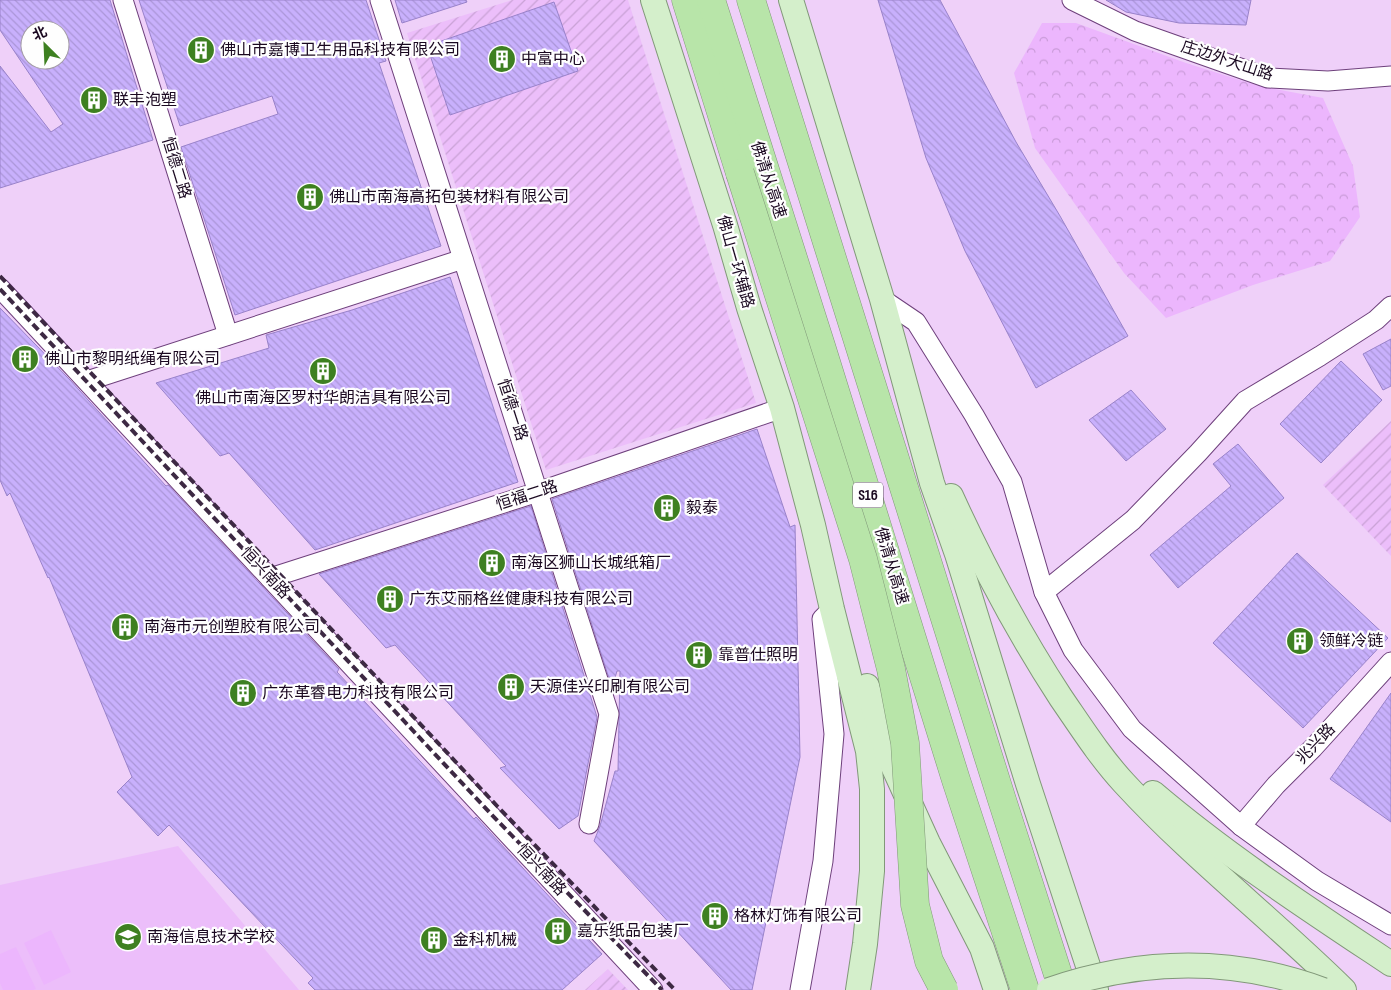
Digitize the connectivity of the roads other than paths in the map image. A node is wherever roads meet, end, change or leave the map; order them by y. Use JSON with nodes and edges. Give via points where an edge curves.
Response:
{"nodes":[{"id":1,"x":123,"y":0,"type":"edge"},
{"id":2,"x":380,"y":0,"type":"edge"},
{"id":3,"x":654,"y":0,"type":"edge"},
{"id":4,"x":686,"y":0,"type":"edge"},
{"id":5,"x":711,"y":0,"type":"edge"},
{"id":6,"x":750,"y":0,"type":"edge"},
{"id":7,"x":791,"y":0,"type":"edge"},
{"id":8,"x":1072,"y":0,"type":"edge"},
{"id":9,"x":1391,"y":76,"type":"edge"},
{"id":10,"x":463,"y":259,"type":"junction"},
{"id":11,"x":0,"y":288,"type":"edge"},
{"id":12,"x":882,"y":299,"type":"junction"},
{"id":13,"x":1391,"y":306,"type":"edge"},
{"id":14,"x":228,"y":335,"type":"junction"},
{"id":15,"x":86,"y":381,"type":"junction"},
{"id":16,"x":905,"y":383,"type":"junction"},
{"id":17,"x":782,"y":408,"type":"junction"},
{"id":18,"x":538,"y":492,"type":"junction"},
{"id":19,"x":813,"y":525,"type":"junction"},
{"id":20,"x":270,"y":578,"type":"junction"},
{"id":21,"x":1044,"y":592,"type":"junction"},
{"id":22,"x":832,"y":610,"type":"junction"},
{"id":23,"x":1391,"y":662,"type":"edge"},
{"id":24,"x":1060,"y":696,"type":"junction"},
{"id":25,"x":589,"y":824,"type":"dead end"},
{"id":26,"x":1241,"y":826,"type":"junction"},
{"id":27,"x":1391,"y":925,"type":"edge"},
{"id":28,"x":1391,"y":964,"type":"edge"},
{"id":29,"x":654,"y":990,"type":"edge"},
{"id":30,"x":800,"y":990,"type":"edge"},
{"id":31,"x":858,"y":990,"type":"edge"},
{"id":32,"x":944,"y":990,"type":"edge"},
{"id":33,"x":996,"y":990,"type":"edge"},
{"id":34,"x":1025,"y":990,"type":"edge"},
{"id":35,"x":1049,"y":990,"type":"edge"},
{"id":36,"x":1063,"y":990,"type":"edge"},
{"id":37,"x":1096,"y":990,"type":"edge"},
{"id":38,"x":1323,"y":990,"type":"edge"},
{"id":39,"x":1344,"y":990,"type":"edge"}],
"edges":[{"from":1,"to":14,"type":"street","name":"恒德二路"},
{"from":2,"to":10,"type":"street","name":"恒德一路"},
{"from":3,"to":17,"type":"main road","name":"佛山一环辅路"},
{"from":4,"to":32,"type":"highway","bridge":true,"via":[[863,559],[891,669],[905,743],[915,906],[929,961]]},
{"from":5,"to":34,"type":"highway","name":"佛清从高速","number":"S16"},
{"from":6,"to":36,"type":"highway","number":"S16"},
{"from":7,"to":12,"type":"main road"},
{"from":8,"to":9,"type":"street","name":"庄边外大山路","via":[[1135,31],[1268,78],[1328,81]]},
{"from":10,"to":14,"type":"street"},
{"from":10,"to":18,"type":"street","name":"恒德一路"},
{"from":11,"to":15,"type":"street","name":"恒兴南路"},
{"from":12,"to":16,"type":"main road"},
{"from":12,"to":21,"type":"street","via":[[916,322],[1012,482]]},
{"from":13,"to":21,"type":"street","via":[[1376,320],[1245,401],[1133,520]]},
{"from":14,"to":15,"type":"street"},
{"from":15,"to":20,"type":"street","name":"恒兴南路"},
{"from":16,"to":24,"type":"main road","via":[[967,531],[1015,622]]},
{"from":16,"to":37,"type":"main road","via":[[932,483]]},
{"from":17,"to":18,"type":"street","name":"恒福二路"},
{"from":17,"to":19,"type":"main road","name":"佛山一环辅路"},
{"from":18,"to":20,"type":"street","name":"恒福二路"},
{"from":18,"to":25,"type":"street","name":"恒德一路","via":[[609,714]]},
{"from":19,"to":22,"type":"main road"},
{"from":19,"to":33,"type":"main road","via":[[887,753],[928,843],[982,948]]},
{"from":20,"to":29,"type":"street","name":"恒兴南路"},
{"from":21,"to":26,"type":"street","via":[[1073,650],[1132,729]]},
{"from":22,"to":30,"type":"street","via":[[822,620],[834,734],[832,763],[823,861]]},
{"from":22,"to":31,"type":"main road","via":[[868,751],[872,789],[872,871],[866,944]]},
{"from":23,"to":26,"type":"street","name":"兆兴路"},
{"from":24,"to":28,"type":"main road","via":[[1109,751],[1167,804],[1242,862]]},
{"from":24,"to":39,"type":"main road","via":[[1100,755],[1123,782]]},
{"from":26,"to":27,"type":"street","via":[[1317,881]]},
{"from":35,"to":38,"type":"main road","bridge":true,"via":[[1127,970],[1189,964],[1246,969]]}]}
